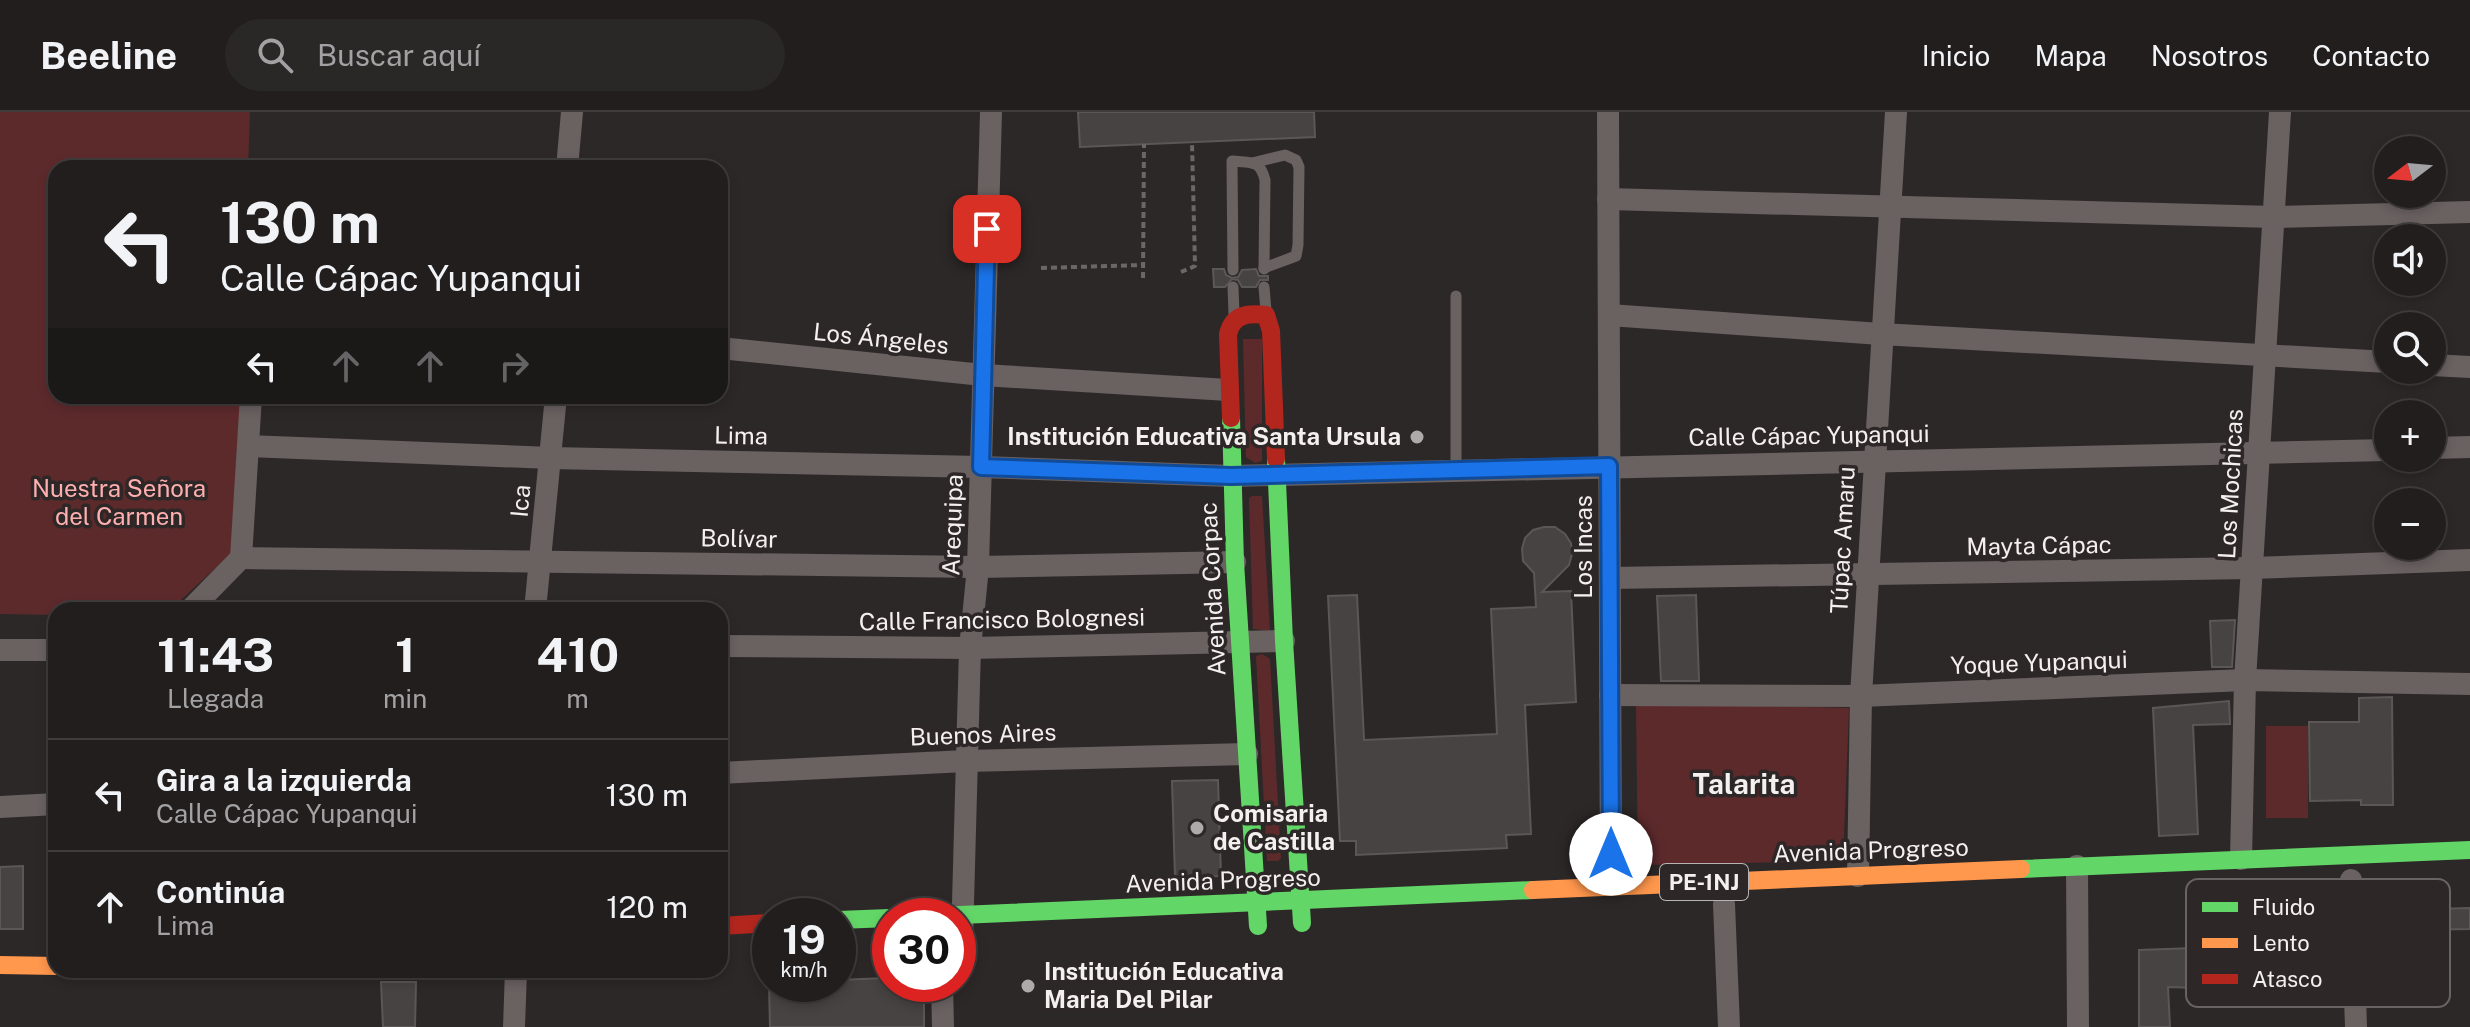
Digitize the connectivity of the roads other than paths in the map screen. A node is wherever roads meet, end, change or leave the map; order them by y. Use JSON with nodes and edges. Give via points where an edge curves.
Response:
{"nodes":[{"id":1,"x":572,"y":112,"type":"edge"},
{"id":2,"x":991,"y":112,"type":"edge"},
{"id":3,"x":1608,"y":112,"type":"edge"},
{"id":4,"x":1896,"y":112,"type":"edge"},
{"id":5,"x":2280,"y":112,"type":"edge"},
{"id":6,"x":568,"y":160,"type":"edge"},
{"id":7,"x":1252,"y":163,"type":"junction"},
{"id":8,"x":1608,"y":199,"type":"junction"},
{"id":9,"x":1891,"y":208,"type":"junction"},
{"id":10,"x":2470,"y":212,"type":"edge"},
{"id":11,"x":2274,"y":217,"type":"junction"},
{"id":12,"x":1233,"y":270,"type":"dead end"},
{"id":13,"x":1233,"y":287,"type":"dead end"},
{"id":14,"x":1264,"y":287,"type":"dead end"},
{"id":15,"x":1456,"y":296,"type":"dead end"},
{"id":16,"x":1266,"y":315,"type":"junction"},
{"id":17,"x":1609,"y":315,"type":"junction"},
{"id":18,"x":1234,"y":320,"type":"junction"},
{"id":19,"x":1881,"y":334,"type":"junction"},
{"id":20,"x":728,"y":349,"type":"edge"},
{"id":21,"x":2265,"y":356,"type":"junction"},
{"id":22,"x":2374,"y":361,"type":"edge"},
{"id":23,"x":2446,"y":366,"type":"edge"},
{"id":24,"x":2470,"y":367,"type":"edge"},
{"id":25,"x":983,"y":375,"type":"junction"},
{"id":26,"x":1228,"y":390,"type":"junction"},
{"id":27,"x":251,"y":404,"type":"edge"},
{"id":28,"x":555,"y":404,"type":"edge"},
{"id":29,"x":249,"y":446,"type":"junction"},
{"id":30,"x":2470,"y":447,"type":"edge"},
{"id":31,"x":2446,"y":448,"type":"edge"},
{"id":32,"x":2374,"y":450,"type":"edge"},
{"id":33,"x":2258,"y":453,"type":"junction"},
{"id":34,"x":551,"y":458,"type":"junction"},
{"id":35,"x":1874,"y":461,"type":"junction"},
{"id":36,"x":1609,"y":466,"type":"junction"},
{"id":37,"x":981,"y":467,"type":"junction"},
{"id":38,"x":1456,"y":470,"type":"junction"},
{"id":39,"x":1231,"y":476,"type":"junction"},
{"id":40,"x":1277,"y":476,"type":"junction"},
{"id":41,"x":241,"y":558,"type":"junction"},
{"id":42,"x":2470,"y":560,"type":"edge"},
{"id":43,"x":1235,"y":562,"type":"junction"},
{"id":44,"x":541,"y":563,"type":"junction"},
{"id":45,"x":978,"y":567,"type":"junction"},
{"id":46,"x":2252,"y":568,"type":"junction"},
{"id":47,"x":1867,"y":576,"type":"junction"},
{"id":48,"x":1610,"y":578,"type":"junction"},
{"id":49,"x":198,"y":602,"type":"edge"},
{"id":50,"x":536,"y":602,"type":"edge"},
{"id":51,"x":1284,"y":641,"type":"junction"},
{"id":52,"x":1240,"y":642,"type":"junction"},
{"id":53,"x":728,"y":646,"type":"edge"},
{"id":54,"x":970,"y":648,"type":"junction"},
{"id":55,"x":0,"y":650,"type":"edge"},
{"id":56,"x":48,"y":650,"type":"edge"},
{"id":57,"x":2245,"y":680,"type":"junction"},
{"id":58,"x":2470,"y":684,"type":"edge"},
{"id":59,"x":1610,"y":695,"type":"junction"},
{"id":60,"x":1861,"y":696,"type":"junction"},
{"id":61,"x":1247,"y":754,"type":"junction"},
{"id":62,"x":966,"y":761,"type":"junction"},
{"id":63,"x":728,"y":773,"type":"edge"},
{"id":64,"x":48,"y":804,"type":"edge"},
{"id":65,"x":0,"y":807,"type":"edge"},
{"id":66,"x":2470,"y":850,"type":"edge"},
{"id":67,"x":2241,"y":859,"type":"junction"},
{"id":68,"x":2077,"y":866,"type":"junction"},
{"id":69,"x":1858,"y":876,"type":"junction"},
{"id":70,"x":1611,"y":885,"type":"junction"},
{"id":71,"x":2085,"y":890,"type":"junction"},
{"id":72,"x":2053,"y":892,"type":"dead end"},
{"id":73,"x":947,"y":898,"type":"edge"},
{"id":74,"x":1302,"y":902,"type":"junction"},
{"id":75,"x":1257,"y":904,"type":"junction"},
{"id":76,"x":1724,"y":904,"type":"dead end"},
{"id":77,"x":976,"y":915,"type":"edge"},
{"id":78,"x":1322,"y":923,"type":"dead end"},
{"id":79,"x":752,"y":924,"type":"edge"},
{"id":80,"x":1280,"y":924,"type":"junction"},
{"id":81,"x":728,"y":926,"type":"edge"},
{"id":82,"x":1239,"y":926,"type":"dead end"},
{"id":83,"x":0,"y":965,"type":"edge"},
{"id":84,"x":48,"y":966,"type":"edge"},
{"id":85,"x":516,"y":978,"type":"edge"},
{"id":86,"x":942,"y":1002,"type":"edge"},
{"id":87,"x":2355,"y":1007,"type":"edge"},
{"id":88,"x":514,"y":1027,"type":"edge"},
{"id":89,"x":943,"y":1027,"type":"edge"},
{"id":90,"x":1729,"y":1027,"type":"edge"},
{"id":91,"x":2078,"y":1027,"type":"edge"},
{"id":92,"x":2356,"y":1027,"type":"edge"}],
"edges":[{"from":1,"to":6,"type":"street"},
{"from":2,"to":25,"type":"street","name":"Arequipa"},
{"from":3,"to":8,"type":"street","name":"Los Incas"},
{"from":4,"to":9,"type":"street","name":"Túpac Amaru"},
{"from":5,"to":11,"type":"street","name":"Los Mochicas"},
{"from":7,"to":7,"type":"lane","via":[[1262,169],[1265,180],[1264,269],[1296,256],[1299,167],[1285,155]]},
{"from":7,"to":12,"type":"lane","via":[[1232,161]]},
{"from":8,"to":9,"type":"street"},
{"from":8,"to":17,"type":"street","name":"Los Incas"},
{"from":9,"to":11,"type":"street"},
{"from":9,"to":19,"type":"street","name":"Túpac Amaru"},
{"from":10,"to":11,"type":"street"},
{"from":11,"to":21,"type":"street","name":"Los Mochicas"},
{"from":13,"to":18,"type":"lane"},
{"from":14,"to":16,"type":"lane"},
{"from":15,"to":38,"type":"lane"},
{"from":16,"to":18,"type":"main road","via":[[1249,313]]},
{"from":16,"to":40,"type":"main road"},
{"from":17,"to":19,"type":"street"},
{"from":17,"to":36,"type":"street","name":"Los Incas"},
{"from":18,"to":26,"type":"main road","name":"Avenida Corpac","via":[[1228,334]]},
{"from":19,"to":21,"type":"street"},
{"from":19,"to":35,"type":"street","name":"Túpac Amaru"},
{"from":20,"to":25,"type":"street","name":"Los Ángeles"},
{"from":21,"to":22,"type":"street"},
{"from":21,"to":33,"type":"street","name":"Los Mochicas"},
{"from":23,"to":24,"type":"street"},
{"from":25,"to":26,"type":"street","name":"Los Ángeles"},
{"from":25,"to":37,"type":"street","name":"Arequipa"},
{"from":26,"to":39,"type":"main road","name":"Avenida Corpac"},
{"from":27,"to":29,"type":"street"},
{"from":28,"to":34,"type":"street","name":"Ica"},
{"from":29,"to":34,"type":"street","name":"Lima"},
{"from":29,"to":41,"type":"street"},
{"from":30,"to":31,"type":"street"},
{"from":32,"to":33,"type":"street","name":"Calle Cápac Yupanqui"},
{"from":33,"to":35,"type":"street","name":"Calle Cápac Yupanqui"},
{"from":33,"to":46,"type":"street","name":"Los Mochicas"},
{"from":34,"to":37,"type":"street","name":"Lima"},
{"from":34,"to":44,"type":"street","name":"Ica"},
{"from":35,"to":36,"type":"street","name":"Calle Cápac Yupanqui"},
{"from":35,"to":47,"type":"street","name":"Túpac Amaru"},
{"from":36,"to":38,"type":"street","name":"Calle Cápac Yupanqui"},
{"from":36,"to":48,"type":"street","name":"Los Incas"},
{"from":37,"to":39,"type":"street","name":"Lima"},
{"from":37,"to":45,"type":"street","name":"Arequipa"},
{"from":38,"to":40,"type":"street","name":"Calle Cápac Yupanqui"},
{"from":39,"to":40,"type":"street","name":"Calle Cápac Yupanqui"},
{"from":39,"to":43,"type":"main road","name":"Avenida Corpac"},
{"from":40,"to":51,"type":"main road"},
{"from":41,"to":44,"type":"street","name":"Bolívar"},
{"from":41,"to":49,"type":"street"},
{"from":42,"to":46,"type":"street","name":"Mayta Cápac"},
{"from":43,"to":45,"type":"street","name":"Bolívar"},
{"from":43,"to":52,"type":"main road","name":"Avenida Corpac"},
{"from":44,"to":45,"type":"street","name":"Bolívar"},
{"from":44,"to":50,"type":"street","name":"Ica"},
{"from":45,"to":54,"type":"street","name":"Arequipa"},
{"from":46,"to":47,"type":"street","name":"Mayta Cápac"},
{"from":46,"to":57,"type":"street","name":"Los Mochicas"},
{"from":47,"to":48,"type":"street","name":"Mayta Cápac"},
{"from":47,"to":60,"type":"street","name":"Túpac Amaru"},
{"from":48,"to":59,"type":"street","name":"Los Incas"},
{"from":51,"to":52,"type":"street","name":"Calle Francisco Bolognesi"},
{"from":51,"to":74,"type":"main road"},
{"from":52,"to":54,"type":"street","name":"Calle Francisco Bolognesi"},
{"from":52,"to":61,"type":"main road","name":"Avenida Corpac"},
{"from":53,"to":54,"type":"street","name":"Calle Francisco Bolognesi"},
{"from":54,"to":62,"type":"street","name":"Arequipa"},
{"from":55,"to":56,"type":"street"},
{"from":57,"to":58,"type":"street","name":"Yoque Yupanqui"},
{"from":57,"to":60,"type":"street","name":"Yoque Yupanqui"},
{"from":57,"to":67,"type":"street","name":"Los Mochicas"},
{"from":59,"to":60,"type":"street","name":"Yoque Yupanqui"},
{"from":59,"to":70,"type":"street","name":"Los Incas"},
{"from":60,"to":69,"type":"street","name":"Túpac Amaru"},
{"from":61,"to":62,"type":"street","name":"Buenos Aires"},
{"from":61,"to":75,"type":"main road","name":"Avenida Corpac"},
{"from":62,"to":63,"type":"street","name":"Buenos Aires"},
{"from":62,"to":73,"type":"street","name":"Arequipa"},
{"from":64,"to":65,"type":"street"},
{"from":66,"to":67,"type":"main road","name":"Avenida Progreso","number":"PE-1NJ"},
{"from":67,"to":68,"type":"main road","name":"Avenida Progreso","number":"PE-1NJ"},
{"from":68,"to":69,"type":"main road","name":"Avenida Progreso","number":"PE-1NJ"},
{"from":68,"to":71,"type":"street"},
{"from":69,"to":70,"type":"main road","name":"Avenida Progreso","number":"PE-1NJ"},
{"from":70,"to":74,"type":"main road","name":"Avenida Progreso","number":"PE-1NJ"},
{"from":71,"to":72,"type":"main road"},
{"from":71,"to":91,"type":"street"},
{"from":74,"to":75,"type":"main road","name":"Avenida Progreso","number":"PE-1NJ"},
{"from":74,"to":80,"type":"main road"},
{"from":75,"to":77,"type":"main road","name":"Avenida Progreso","number":"PE-1NJ"},
{"from":75,"to":80,"type":"main road","name":"Avenida Corpac"},
{"from":76,"to":90,"type":"street"},
{"from":78,"to":80,"type":"main road","name":"Avenida Progreso"},
{"from":79,"to":81,"type":"main road"},
{"from":80,"to":82,"type":"main road","name":"Avenida Progreso"},
{"from":83,"to":84,"type":"main road"},
{"from":85,"to":88,"type":"street"},
{"from":86,"to":89,"type":"street"},
{"from":87,"to":92,"type":"street"}]}
